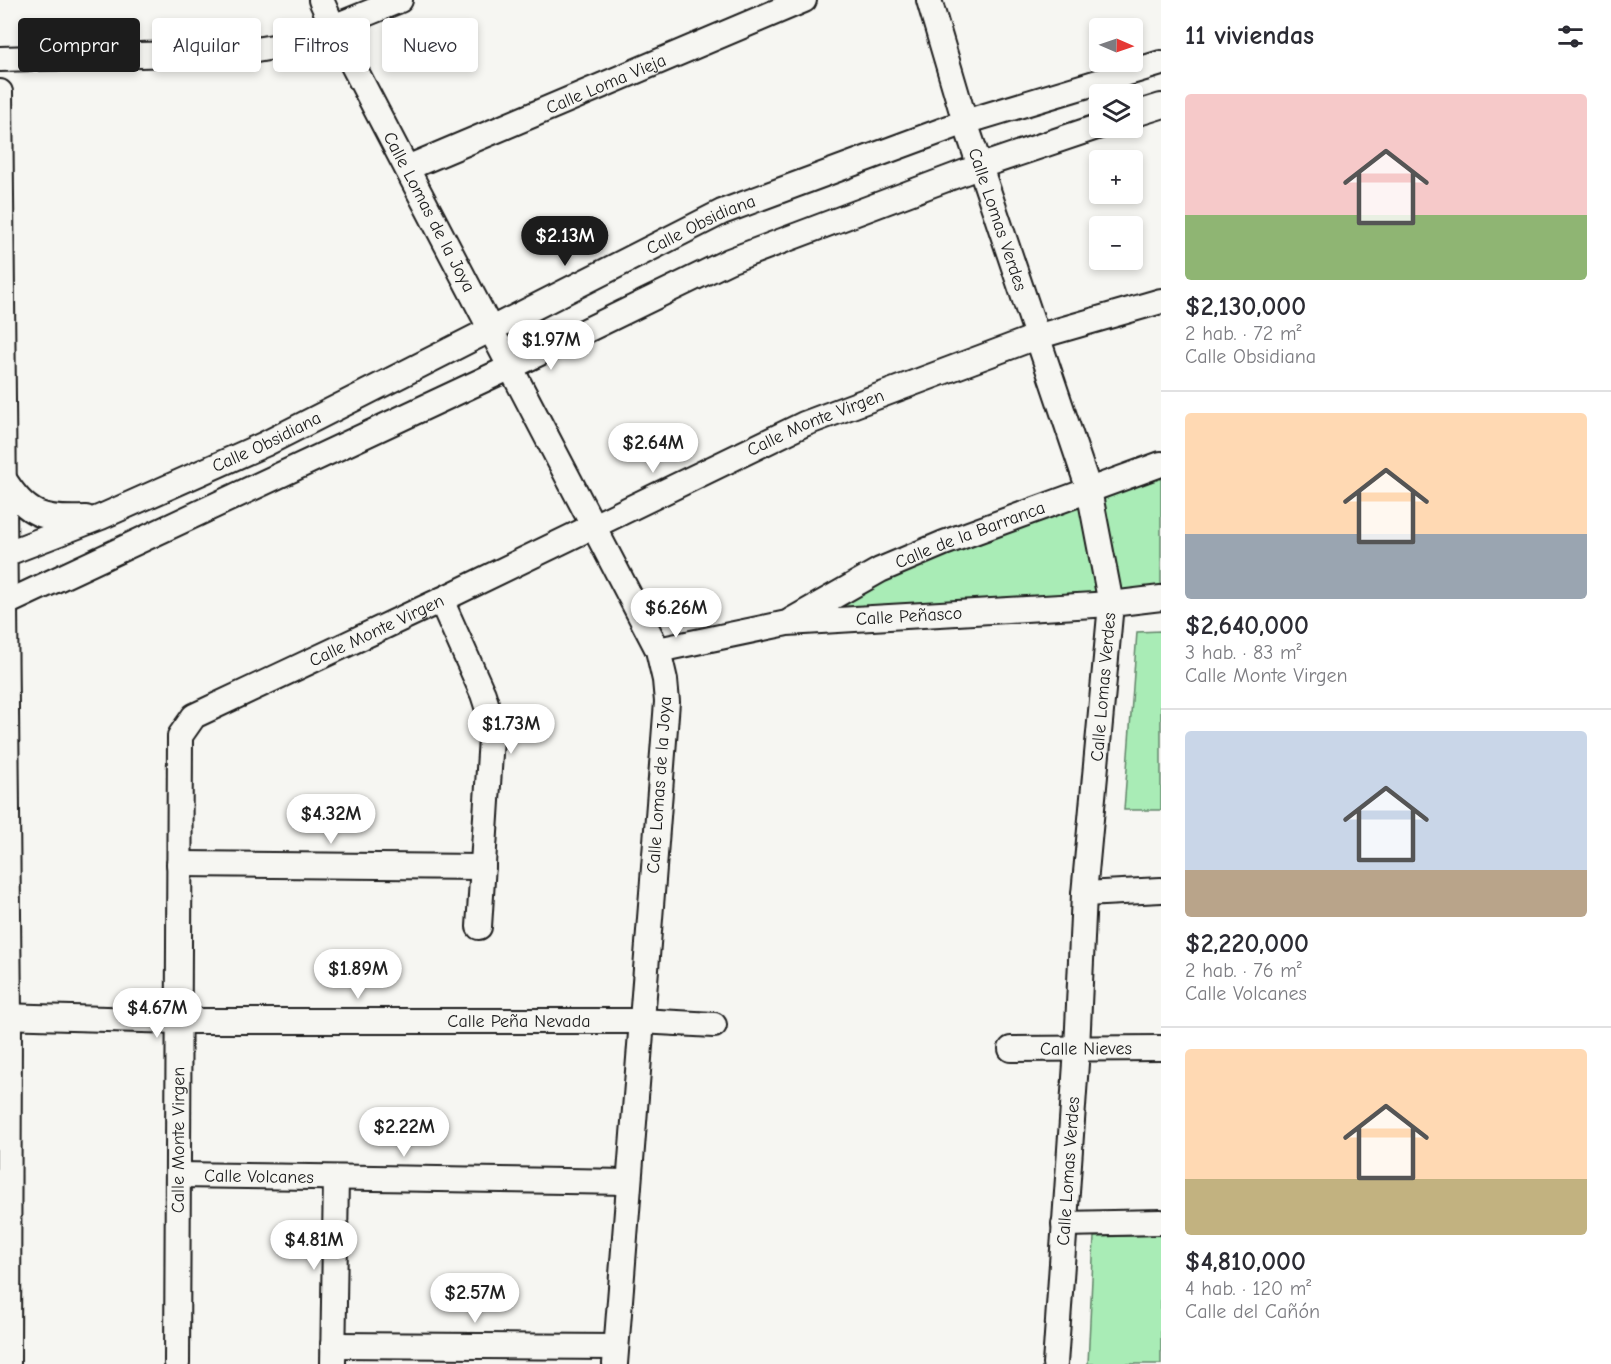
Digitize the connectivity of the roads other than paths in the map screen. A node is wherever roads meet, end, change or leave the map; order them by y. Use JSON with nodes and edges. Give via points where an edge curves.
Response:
{"nodes":[{"id":1,"x":321,"y":0,"type":"edge"},
{"id":2,"x":400,"y":0,"type":"edge"},
{"id":3,"x":804,"y":0,"type":"edge"},
{"id":4,"x":929,"y":0,"type":"edge"},
{"id":5,"x":328,"y":18,"type":"edge"},
{"id":6,"x":358,"y":18,"type":"edge"},
{"id":7,"x":273,"y":47,"type":"edge"},
{"id":8,"x":0,"y":59,"type":"edge"},
{"id":9,"x":1161,"y":63,"type":"edge"},
{"id":10,"x":356,"y":72,"type":"edge"},
{"id":11,"x":0,"y":92,"type":"edge"},
{"id":12,"x":1161,"y":106,"type":"edge"},
{"id":13,"x":1143,"y":112,"type":"edge"},
{"id":14,"x":965,"y":122,"type":"junction"},
{"id":15,"x":1089,"y":130,"type":"edge"},
{"id":16,"x":981,"y":166,"type":"junction"},
{"id":17,"x":407,"y":168,"type":"junction"},
{"id":18,"x":1161,"y":301,"type":"edge"},
{"id":19,"x":490,"y":328,"type":"junction"},
{"id":20,"x":1036,"y":337,"type":"junction"},
{"id":21,"x":510,"y":367,"type":"junction"},
{"id":22,"x":1161,"y":464,"type":"edge"},
{"id":23,"x":4,"y":478,"type":"junction"},
{"id":24,"x":1089,"y":490,"type":"junction"},
{"id":25,"x":100,"y":517,"type":"junction"},
{"id":26,"x":592,"y":527,"type":"junction"},
{"id":27,"x":2,"y":555,"type":"edge"},
{"id":28,"x":1161,"y":598,"type":"edge"},
{"id":29,"x":441,"y":600,"type":"junction"},
{"id":30,"x":1111,"y":604,"type":"junction"},
{"id":31,"x":2,"y":605,"type":"edge"},
{"id":32,"x":788,"y":623,"type":"junction"},
{"id":33,"x":658,"y":650,"type":"junction"},
{"id":34,"x":179,"y":864,"type":"junction"},
{"id":35,"x":483,"y":867,"type":"junction"},
{"id":36,"x":1161,"y":890,"type":"edge"},
{"id":37,"x":1084,"y":894,"type":"junction"},
{"id":38,"x":479,"y":927,"type":"dead end"},
{"id":39,"x":4,"y":1016,"type":"edge"},
{"id":40,"x":178,"y":1021,"type":"junction"},
{"id":41,"x":640,"y":1021,"type":"junction"},
{"id":42,"x":714,"y":1025,"type":"dead end"},
{"id":43,"x":1077,"y":1048,"type":"junction"},
{"id":44,"x":1161,"y":1048,"type":"edge"},
{"id":45,"x":1011,"y":1049,"type":"dead end"},
{"id":46,"x":4,"y":1153,"type":"edge"},
{"id":47,"x":178,"y":1175,"type":"junction"},
{"id":48,"x":336,"y":1178,"type":"junction"},
{"id":49,"x":628,"y":1182,"type":"junction"},
{"id":50,"x":1161,"y":1221,"type":"edge"},
{"id":51,"x":1064,"y":1224,"type":"junction"},
{"id":52,"x":333,"y":1355,"type":"edge"},
{"id":53,"x":616,"y":1355,"type":"edge"},
{"id":54,"x":8,"y":1364,"type":"edge"},
{"id":55,"x":177,"y":1364,"type":"edge"},
{"id":56,"x":1055,"y":1364,"type":"edge"}],
"edges":[{"from":1,"to":5,"type":"street","name":"Calle Lomas de la Joya"},
{"from":2,"to":6,"type":"street"},
{"from":3,"to":17,"type":"street","name":"Calle Loma Vieja"},
{"from":4,"to":14,"type":"street","name":"Calle Lomas Verdes"},
{"from":7,"to":8,"type":"street","via":[[244,52]]},
{"from":9,"to":14,"type":"street","name":"Calle Obsidiana"},
{"from":10,"to":17,"type":"street","name":"Calle Lomas de la Joya"},
{"from":11,"to":23,"type":"street"},
{"from":12,"to":13,"type":"street"},
{"from":14,"to":16,"type":"street","name":"Calle Lomas Verdes"},
{"from":14,"to":19,"type":"street","name":"Calle Obsidiana","via":[[722,212]]},
{"from":15,"to":16,"type":"street","name":"Calle Obsidiana"},
{"from":16,"to":20,"type":"street","name":"Calle Lomas Verdes"},
{"from":16,"to":21,"type":"street","name":"Calle Obsidiana","via":[[729,261]]},
{"from":17,"to":19,"type":"street","name":"Calle Lomas de la Joya"},
{"from":18,"to":20,"type":"street","name":"Calle Monte Virgen"},
{"from":19,"to":21,"type":"street","name":"Calle Lomas de la Joya"},
{"from":19,"to":25,"type":"street","name":"Calle Obsidiana","via":[[265,444]]},
{"from":20,"to":24,"type":"street","name":"Calle Lomas Verdes"},
{"from":20,"to":26,"type":"street","name":"Calle Monte Virgen","via":[[804,424]]},
{"from":21,"to":26,"type":"street","name":"Calle Lomas de la Joya"},
{"from":21,"to":31,"type":"street","name":"Calle Obsidiana"},
{"from":22,"to":24,"type":"street","name":"Calle de la Barranca"},
{"from":23,"to":25,"type":"street","via":[[17,500],[41,516]]},
{"from":23,"to":27,"type":"street"},
{"from":24,"to":30,"type":"street","name":"Calle Lomas Verdes"},
{"from":24,"to":32,"type":"street","name":"Calle de la Barranca","via":[[880,570]]},
{"from":25,"to":27,"type":"street","name":"Calle Obsidiana"},
{"from":26,"to":29,"type":"street","name":"Calle Monte Virgen"},
{"from":26,"to":33,"type":"street","name":"Calle Lomas de la Joya"},
{"from":27,"to":31,"type":"street"},
{"from":28,"to":30,"type":"street","name":"Calle Peñasco"},
{"from":29,"to":34,"type":"street","name":"Calle Monte Virgen","via":[[194,716],[180,736]]},
{"from":29,"to":35,"type":"street","via":[[492,722]]},
{"from":30,"to":32,"type":"street","name":"Calle Peñasco"},
{"from":30,"to":37,"type":"street","name":"Calle Lomas Verdes"},
{"from":31,"to":39,"type":"street"},
{"from":32,"to":33,"type":"street","name":"Calle Peñasco"},
{"from":33,"to":41,"type":"street","name":"Calle Lomas de la Joya","via":[[667,702]]},
{"from":34,"to":35,"type":"street"},
{"from":34,"to":40,"type":"street","name":"Calle Monte Virgen"},
{"from":35,"to":38,"type":"street"},
{"from":36,"to":37,"type":"street"},
{"from":37,"to":43,"type":"street","name":"Calle Lomas Verdes"},
{"from":39,"to":40,"type":"street","name":"Calle Peña Nevada"},
{"from":39,"to":46,"type":"street"},
{"from":40,"to":41,"type":"street","name":"Calle Peña Nevada"},
{"from":40,"to":47,"type":"street","name":"Calle Monte Virgen"},
{"from":41,"to":42,"type":"street","name":"Calle Peña Nevada"},
{"from":41,"to":49,"type":"street","name":"Calle Lomas de la Joya"},
{"from":43,"to":44,"type":"street","name":"Calle Nieves"},
{"from":43,"to":45,"type":"street","name":"Calle Nieves"},
{"from":43,"to":51,"type":"street","name":"Calle Lomas Verdes"},
{"from":46,"to":54,"type":"street"},
{"from":47,"to":48,"type":"street","name":"Calle Volcanes"},
{"from":47,"to":55,"type":"street","name":"Calle Monte Virgen"},
{"from":48,"to":49,"type":"street","name":"Calle Volcanes"},
{"from":48,"to":52,"type":"street"},
{"from":49,"to":53,"type":"street","name":"Calle Lomas de la Joya"},
{"from":50,"to":51,"type":"street"},
{"from":51,"to":56,"type":"street","name":"Calle Lomas Verdes"},
{"from":52,"to":53,"type":"street"}]}
